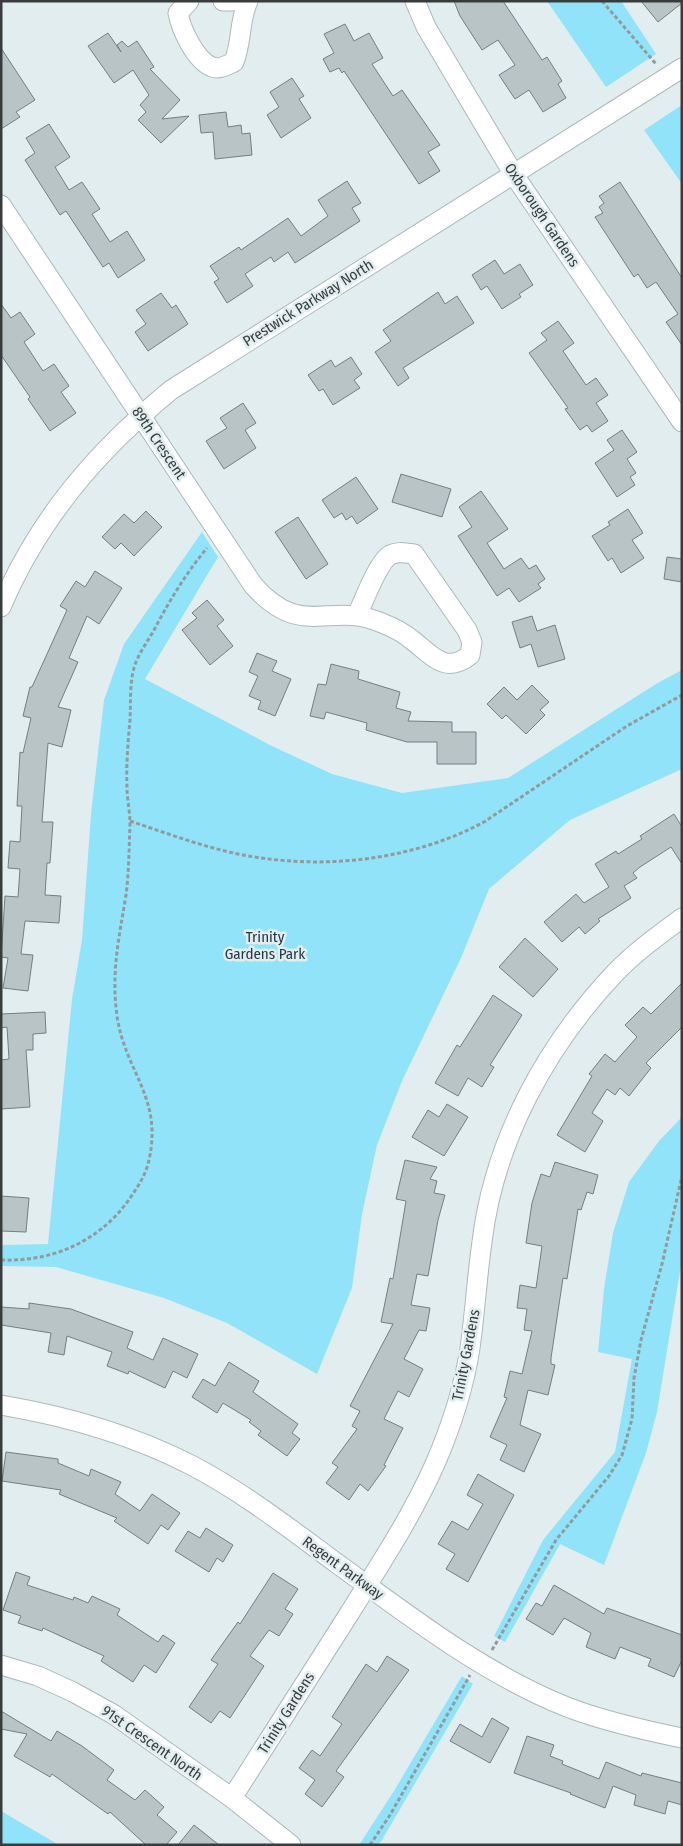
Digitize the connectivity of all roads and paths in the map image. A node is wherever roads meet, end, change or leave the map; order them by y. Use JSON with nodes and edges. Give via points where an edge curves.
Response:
{"nodes":[{"id":1,"x":189,"y":1,"type":"edge"},
{"id":2,"x":223,"y":1,"type":"edge"},
{"id":3,"x":232,"y":1,"type":"edge"},
{"id":4,"x":248,"y":1,"type":"edge"},
{"id":5,"x":415,"y":1,"type":"edge"},
{"id":6,"x":602,"y":1,"type":"edge"},
{"id":7,"x":658,"y":66,"type":"dead end"},
{"id":8,"x":682,"y":68,"type":"edge"},
{"id":9,"x":514,"y":175,"type":"junction"},
{"id":10,"x":1,"y":205,"type":"edge"},
{"id":11,"x":140,"y":415,"type":"junction"},
{"id":12,"x":682,"y":422,"type":"edge"},
{"id":13,"x":221,"y":537,"type":"junction"},
{"id":14,"x":9,"y":571,"type":"edge"},
{"id":15,"x":1,"y":607,"type":"edge"},
{"id":16,"x":357,"y":615,"type":"junction"},
{"id":17,"x":682,"y":695,"type":"edge"},
{"id":18,"x":130,"y":821,"type":"junction"},
{"id":19,"x":682,"y":918,"type":"edge"},
{"id":20,"x":682,"y":1176,"type":"edge"},
{"id":21,"x":1,"y":1260,"type":"edge"},
{"id":22,"x":1,"y":1405,"type":"edge"},
{"id":23,"x":367,"y":1585,"type":"junction"},
{"id":24,"x":492,"y":1651,"type":"dead end"},
{"id":25,"x":1,"y":1665,"type":"edge"},
{"id":26,"x":470,"y":1674,"type":"dead end"},
{"id":27,"x":682,"y":1738,"type":"edge"},
{"id":28,"x":232,"y":1798,"type":"junction"},
{"id":29,"x":291,"y":1845,"type":"edge"},
{"id":30,"x":370,"y":1845,"type":"edge"}],
"edges":[{"from":1,"to":4,"type":"street","via":[[178,13],[181,30],[212,68],[223,68],[234,62],[239,48],[242,13]]},
{"from":2,"to":3,"type":"street"},
{"from":5,"to":9,"type":"street","name":"Oxborough Gardens","via":[[426,27]]},
{"from":6,"to":7,"type":"path"},
{"from":8,"to":9,"type":"street","name":"Prestwick Parkway North"},
{"from":9,"to":11,"type":"street","name":"Prestwick Parkway North","via":[[171,390]]},
{"from":9,"to":12,"type":"street","name":"Oxborough Gardens"},
{"from":10,"to":11,"type":"street","name":"89th Crescent"},
{"from":11,"to":13,"type":"street","name":"89th Crescent"},
{"from":11,"to":14,"type":"street","name":"Prestwick Parkway North","via":[[74,484]]},
{"from":13,"to":16,"type":"street","name":"89th Crescent","via":[[253,585],[266,600],[281,610],[300,616]]},
{"from":13,"to":18,"type":"path","via":[[197,560],[136,662],[132,678],[126,778]]},
{"from":14,"to":15,"type":"street","name":"Prestwick Parkway North"},
{"from":16,"to":16,"type":"street","name":"89th Crescent","via":[[388,556],[400,552],[414,554],[468,630],[472,642],[470,655],[460,663],[447,664],[435,659],[410,638],[382,623]]},
{"from":17,"to":18,"type":"path","via":[[627,726],[484,822],[463,834],[420,848],[360,859],[289,861],[222,850]]},
{"from":18,"to":21,"type":"path","via":[[126,894],[114,990],[118,1028],[151,1110],[153,1136],[149,1162],[138,1188],[100,1231],[55,1255]]},
{"from":19,"to":23,"type":"street","name":"Trinity Gardens","via":[[616,971],[552,1050],[528,1095],[492,1189],[482,1240],[470,1350],[456,1409],[434,1465]]},
{"from":20,"to":24,"type":"path","via":[[641,1340],[634,1378],[632,1419],[622,1456],[556,1540]]},
{"from":22,"to":23,"type":"street","name":"Regent Parkway","via":[[96,1427],[148,1445],[191,1465],[237,1492]]},
{"from":23,"to":27,"type":"street","name":"Regent Parkway","via":[[449,1643],[520,1685],[567,1707],[623,1725]]},
{"from":23,"to":28,"type":"street","name":"Trinity Gardens"},
{"from":25,"to":28,"type":"street","name":"91st Crescent North","via":[[56,1684],[113,1714]]},
{"from":26,"to":30,"type":"path"},
{"from":28,"to":29,"type":"street","name":"91st Crescent North"}]}
